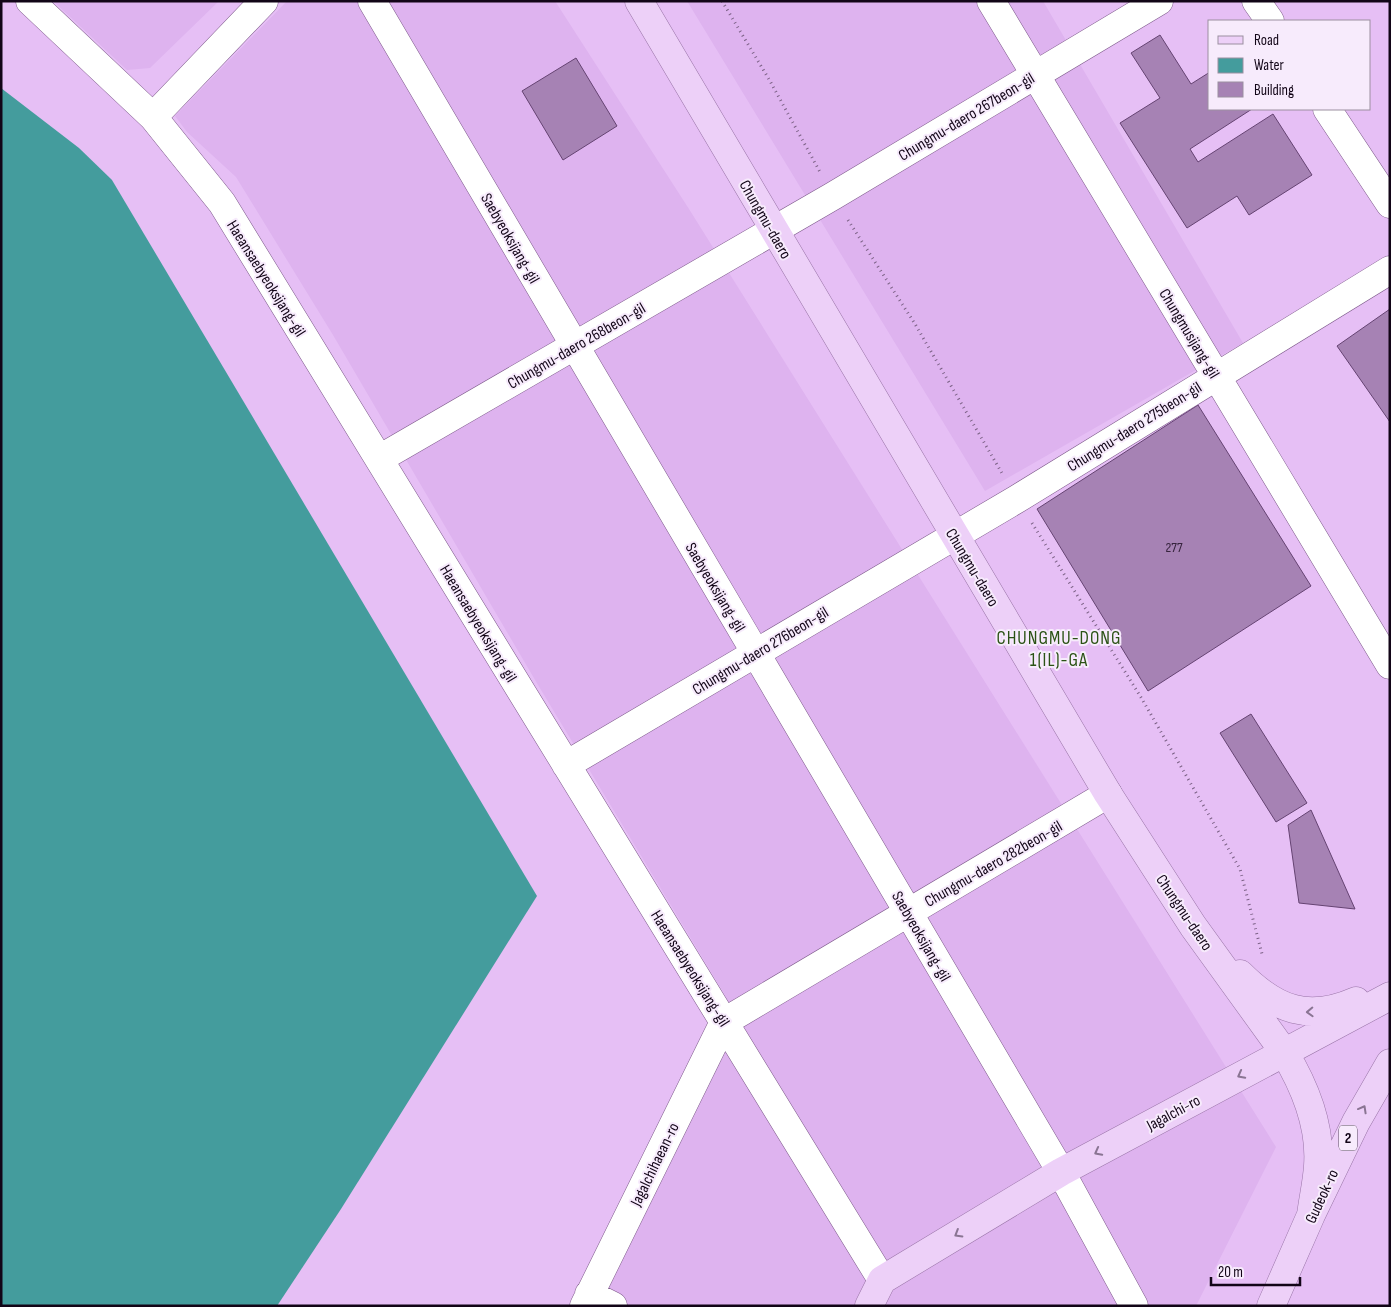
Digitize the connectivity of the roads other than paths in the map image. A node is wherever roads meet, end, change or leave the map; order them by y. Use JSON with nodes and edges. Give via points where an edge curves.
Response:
{"nodes":[{"id":1,"x":30,"y":1,"type":"edge"},
{"id":2,"x":264,"y":1,"type":"edge"},
{"id":3,"x":372,"y":1,"type":"edge"},
{"id":4,"x":639,"y":1,"type":"edge"},
{"id":5,"x":991,"y":1,"type":"edge"},
{"id":6,"x":1159,"y":1,"type":"edge"},
{"id":7,"x":1256,"y":1,"type":"edge"},
{"id":8,"x":1269,"y":20,"type":"edge"},
{"id":9,"x":1035,"y":75,"type":"junction"},
{"id":10,"x":1328,"y":110,"type":"edge"},
{"id":11,"x":153,"y":117,"type":"junction"},
{"id":12,"x":1390,"y":204,"type":"edge"},
{"id":13,"x":772,"y":230,"type":"junction"},
{"id":14,"x":1390,"y":270,"type":"edge"},
{"id":15,"x":574,"y":346,"type":"junction"},
{"id":16,"x":1216,"y":376,"type":"junction"},
{"id":17,"x":379,"y":459,"type":"junction"},
{"id":18,"x":954,"y":534,"type":"junction"},
{"id":19,"x":756,"y":653,"type":"junction"},
{"id":20,"x":1390,"y":665,"type":"edge"},
{"id":21,"x":566,"y":765,"type":"junction"},
{"id":22,"x":1108,"y":794,"type":"junction"},
{"id":23,"x":908,"y":912,"type":"junction"},
{"id":24,"x":1192,"y":926,"type":"junction"},
{"id":25,"x":1390,"y":987,"type":"edge"},
{"id":26,"x":1390,"y":996,"type":"edge"},
{"id":27,"x":1390,"y":1010,"type":"edge"},
{"id":28,"x":724,"y":1022,"type":"junction"},
{"id":29,"x":1284,"y":1052,"type":"junction"},
{"id":30,"x":1390,"y":1063,"type":"edge"},
{"id":31,"x":1061,"y":1172,"type":"junction"},
{"id":32,"x":1311,"y":1216,"type":"junction"},
{"id":33,"x":882,"y":1280,"type":"junction"},
{"id":34,"x":595,"y":1302,"type":"edge"},
{"id":35,"x":869,"y":1306,"type":"edge"},
{"id":36,"x":1134,"y":1306,"type":"edge"},
{"id":37,"x":1272,"y":1306,"type":"edge"}],
"edges":[{"from":1,"to":11,"type":"street","name":"Haeansaebyeoksijang-gil"},
{"from":2,"to":11,"type":"street"},
{"from":3,"to":15,"type":"street","name":"Saebyeoksijang-gil"},
{"from":4,"to":13,"type":"main road","name":"Chungmu-daero"},
{"from":5,"to":9,"type":"street","name":"Chungmusijang-gil"},
{"from":6,"to":9,"type":"street","name":"Chungmu-daero 267beon-gil"},
{"from":7,"to":8,"type":"street"},
{"from":9,"to":13,"type":"street","name":"Chungmu-daero 267beon-gil"},
{"from":9,"to":16,"type":"street","name":"Chungmusijang-gil"},
{"from":10,"to":12,"type":"street"},
{"from":11,"to":17,"type":"street","name":"Haeansaebyeoksijang-gil","via":[[222,203]]},
{"from":13,"to":15,"type":"street","name":"Chungmu-daero 268beon-gil"},
{"from":13,"to":18,"type":"main road","name":"Chungmu-daero"},
{"from":14,"to":16,"type":"street","name":"Chungmu-daero 275beon-gil"},
{"from":15,"to":17,"type":"street","name":"Chungmu-daero 268beon-gil"},
{"from":15,"to":19,"type":"street","name":"Saebyeoksijang-gil"},
{"from":16,"to":18,"type":"street","name":"Chungmu-daero 275beon-gil","via":[[1017,499]]},
{"from":16,"to":20,"type":"street","name":"Chungmusijang-gil"},
{"from":17,"to":21,"type":"street","name":"Haeansaebyeoksijang-gil"},
{"from":18,"to":19,"type":"street","name":"Chungmu-daero 276beon-gil"},
{"from":18,"to":22,"type":"main road","name":"Chungmu-daero"},
{"from":19,"to":21,"type":"street","name":"Chungmu-daero 276beon-gil"},
{"from":19,"to":23,"type":"street","name":"Saebyeoksijang-gil"},
{"from":21,"to":28,"type":"street","name":"Haeansaebyeoksijang-gil"},
{"from":22,"to":23,"type":"street","name":"Chungmu-daero 282beon-gil"},
{"from":22,"to":24,"type":"main road","name":"Chungmu-daero"},
{"from":23,"to":28,"type":"street","name":"Chungmu-daero 282beon-gil"},
{"from":23,"to":31,"type":"street","name":"Saebyeoksijang-gil"},
{"from":25,"to":24,"type":"main road","one_way":true,"via":[[1348,1005],[1299,1012],[1275,1003],[1247,981]]},
{"from":24,"to":29,"type":"main road","name":"Chungmu-daero"},
{"from":26,"to":29,"type":"main road","name":"Jagalchi-ro"},
{"from":27,"to":29,"type":"main road","via":[[1327,1049],[1303,1055]]},
{"from":28,"to":33,"type":"street","name":"Haeansaebyeoksijang-gil"},
{"from":28,"to":34,"type":"street","name":"Jagalchihaean-ro"},
{"from":29,"to":31,"type":"main road","name":"Jagalchi-ro","one_way":true},
{"from":29,"to":32,"type":"main road","name":"Chungmu-daero","via":[[1304,1089],[1315,1129],[1318,1164]]},
{"from":32,"to":30,"type":"main road","name":"Gudeok-ro","number":"2","one_way":true,"via":[[1356,1122]]},
{"from":31,"to":33,"type":"main road","name":"Jagalchi-ro","one_way":true},
{"from":31,"to":36,"type":"street"},
{"from":32,"to":37,"type":"main road","name":"Gudeok-ro","number":"2"},
{"from":33,"to":35,"type":"main road"}]}
